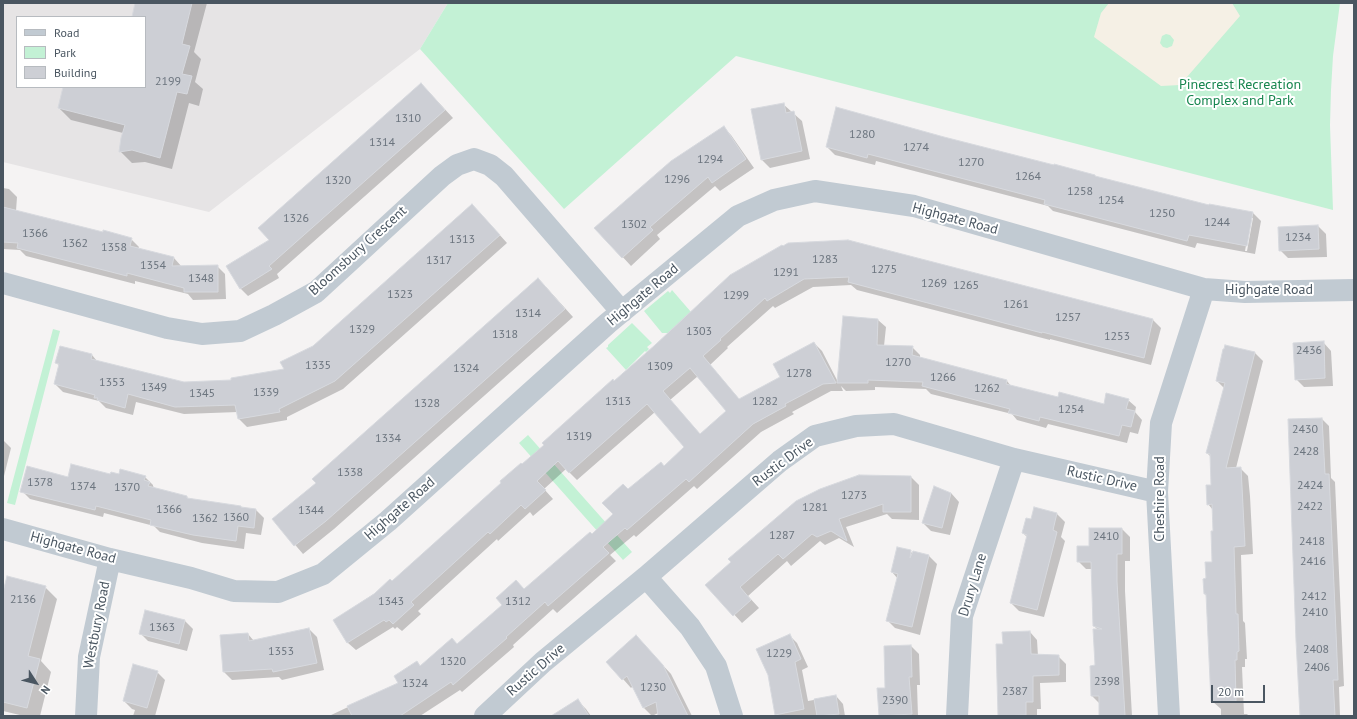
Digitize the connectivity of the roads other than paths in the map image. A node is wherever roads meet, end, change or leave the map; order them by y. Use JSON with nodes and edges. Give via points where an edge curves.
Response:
{"nodes":[{"id":1,"x":3,"y":283,"type":"edge"},
{"id":2,"x":1204,"y":289,"type":"junction"},
{"id":3,"x":1354,"y":290,"type":"edge"},
{"id":4,"x":622,"y":312,"type":"junction"},
{"id":5,"x":1014,"y":459,"type":"junction"},
{"id":6,"x":1157,"y":492,"type":"junction"},
{"id":7,"x":3,"y":528,"type":"edge"},
{"id":8,"x":110,"y":559,"type":"junction"},
{"id":9,"x":646,"y":577,"type":"junction"},
{"id":10,"x":86,"y":716,"type":"edge"},
{"id":11,"x":485,"y":716,"type":"edge"},
{"id":12,"x":732,"y":716,"type":"edge"},
{"id":13,"x":957,"y":716,"type":"edge"},
{"id":14,"x":1169,"y":716,"type":"edge"}],
"edges":[{"from":1,"to":4,"type":"street","name":"Bloomsbury Crescent","via":[[166,328],[202,334],[240,331],[316,292],[442,176],[457,165],[474,159],[490,165],[504,176]]},
{"from":2,"to":3,"type":"street","name":"Highgate Road","via":[[1245,292]]},
{"from":2,"to":4,"type":"street","name":"Highgate Road","via":[[914,206],[815,191],[774,200],[738,216]]},
{"from":2,"to":6,"type":"street","name":"Cheshire Road","via":[[1162,423]]},
{"from":4,"to":8,"type":"street","name":"Highgate Road","via":[[388,521],[323,574],[278,592],[234,591]]},
{"from":5,"to":6,"type":"street","name":"Rustic Drive"},
{"from":5,"to":9,"type":"street","name":"Rustic Drive","via":[[894,424],[856,426],[815,436],[780,461]]},
{"from":5,"to":13,"type":"street","name":"Drury Lane","via":[[962,616]]},
{"from":6,"to":14,"type":"street","name":"Cheshire Road"},
{"from":7,"to":8,"type":"street","name":"Highgate Road"},
{"from":8,"to":10,"type":"street","name":"Westbury Road","via":[[89,657]]},
{"from":9,"to":11,"type":"street","name":"Rustic Drive","via":[[543,662]]},
{"from":9,"to":12,"type":"street","via":[[690,627],[716,666]]}]}
